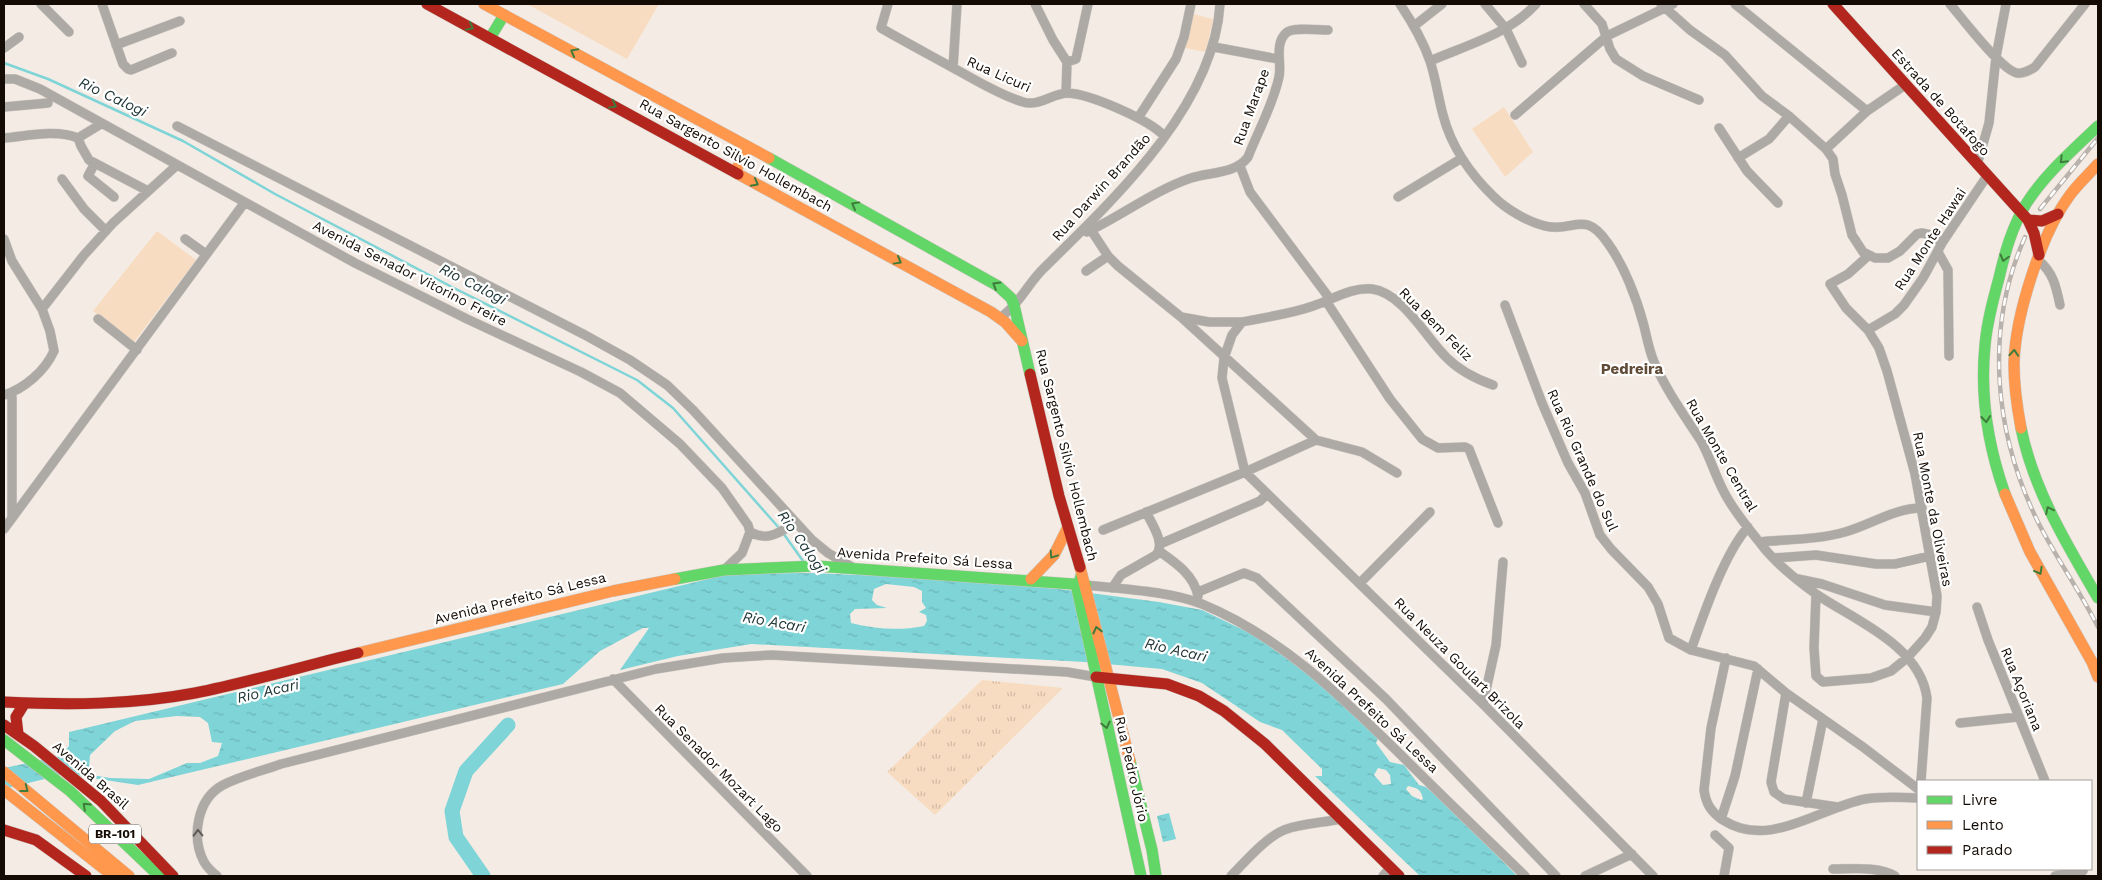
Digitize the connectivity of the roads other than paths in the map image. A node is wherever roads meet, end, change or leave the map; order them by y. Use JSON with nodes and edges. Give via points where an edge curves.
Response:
{"nodes":[{"id":1,"x":41,"y":4,"type":"edge"},
{"id":2,"x":102,"y":4,"type":"edge"},
{"id":3,"x":427,"y":4,"type":"edge"},
{"id":4,"x":484,"y":4,"type":"edge"},
{"id":5,"x":888,"y":4,"type":"edge"},
{"id":6,"x":957,"y":4,"type":"edge"},
{"id":7,"x":1035,"y":4,"type":"edge"},
{"id":8,"x":1088,"y":4,"type":"edge"},
{"id":9,"x":1191,"y":4,"type":"edge"},
{"id":10,"x":1220,"y":4,"type":"edge"},
{"id":11,"x":1400,"y":4,"type":"edge"},
{"id":12,"x":1442,"y":4,"type":"edge"},
{"id":13,"x":1486,"y":4,"type":"edge"},
{"id":14,"x":1584,"y":4,"type":"edge"},
{"id":15,"x":1736,"y":4,"type":"edge"},
{"id":16,"x":1833,"y":4,"type":"edge"},
{"id":17,"x":1950,"y":4,"type":"edge"},
{"id":18,"x":2006,"y":4,"type":"edge"},
{"id":19,"x":2084,"y":4,"type":"edge"},
{"id":20,"x":1533,"y":5,"type":"edge"},
{"id":21,"x":1666,"y":5,"type":"edge"},
{"id":22,"x":504,"y":15,"type":"junction"},
{"id":23,"x":180,"y":21,"type":"dead end"},
{"id":24,"x":1414,"y":26,"type":"junction"},
{"id":25,"x":1506,"y":29,"type":"junction"},
{"id":26,"x":1328,"y":30,"type":"dead end"},
{"id":27,"x":69,"y":32,"type":"dead end"},
{"id":28,"x":1606,"y":36,"type":"junction"},
{"id":29,"x":19,"y":37,"type":"dead end"},
{"id":30,"x":490,"y":38,"type":"junction"},
{"id":31,"x":116,"y":44,"type":"junction"},
{"id":32,"x":1214,"y":47,"type":"junction"},
{"id":33,"x":4,"y":48,"type":"edge"},
{"id":34,"x":172,"y":52,"type":"dead end"},
{"id":35,"x":1996,"y":58,"type":"junction"},
{"id":36,"x":1278,"y":59,"type":"junction"},
{"id":37,"x":1430,"y":61,"type":"junction"},
{"id":38,"x":1067,"y":62,"type":"junction"},
{"id":39,"x":1522,"y":64,"type":"dead end"},
{"id":40,"x":953,"y":68,"type":"junction"},
{"id":41,"x":4,"y":79,"type":"edge"},
{"id":42,"x":1905,"y":85,"type":"junction"},
{"id":43,"x":1066,"y":93,"type":"junction"},
{"id":44,"x":1699,"y":100,"type":"dead end"},
{"id":45,"x":48,"y":103,"type":"dead end"},
{"id":46,"x":4,"y":106,"type":"edge"},
{"id":47,"x":1867,"y":111,"type":"junction"},
{"id":48,"x":1515,"y":115,"type":"dead end"},
{"id":49,"x":1789,"y":116,"type":"junction"},
{"id":50,"x":1138,"y":118,"type":"junction"},
{"id":51,"x":101,"y":124,"type":"junction"},
{"id":52,"x":176,"y":126,"type":"dead end"},
{"id":53,"x":2098,"y":126,"type":"edge"},
{"id":54,"x":1719,"y":128,"type":"dead end"},
{"id":55,"x":1164,"y":136,"type":"junction"},
{"id":56,"x":4,"y":138,"type":"edge"},
{"id":57,"x":78,"y":138,"type":"junction"},
{"id":58,"x":748,"y":147,"type":"junction"},
{"id":59,"x":1826,"y":149,"type":"junction"},
{"id":60,"x":1462,"y":158,"type":"junction"},
{"id":61,"x":1738,"y":158,"type":"junction"},
{"id":62,"x":95,"y":163,"type":"junction"},
{"id":63,"x":2098,"y":164,"type":"edge"},
{"id":64,"x":1977,"y":165,"type":"junction"},
{"id":65,"x":176,"y":166,"type":"junction"},
{"id":66,"x":1240,"y":166,"type":"junction"},
{"id":67,"x":735,"y":172,"type":"junction"},
{"id":68,"x":1987,"y":176,"type":"junction"},
{"id":69,"x":62,"y":179,"type":"dead end"},
{"id":70,"x":148,"y":191,"type":"junction"},
{"id":71,"x":114,"y":196,"type":"dead end"},
{"id":72,"x":1398,"y":197,"type":"dead end"},
{"id":73,"x":245,"y":202,"type":"junction"},
{"id":74,"x":1778,"y":204,"type":"dead end"},
{"id":75,"x":2058,"y":214,"type":"junction"},
{"id":76,"x":2024,"y":216,"type":"junction"},
{"id":77,"x":1091,"y":230,"type":"junction"},
{"id":78,"x":106,"y":231,"type":"junction"},
{"id":79,"x":1080,"y":235,"type":"junction"},
{"id":80,"x":4,"y":239,"type":"edge"},
{"id":81,"x":185,"y":239,"type":"dead end"},
{"id":82,"x":1940,"y":247,"type":"junction"},
{"id":83,"x":206,"y":254,"type":"junction"},
{"id":84,"x":1108,"y":256,"type":"junction"},
{"id":85,"x":1868,"y":256,"type":"junction"},
{"id":86,"x":2038,"y":257,"type":"junction"},
{"id":87,"x":1086,"y":271,"type":"dead end"},
{"id":88,"x":1328,"y":300,"type":"junction"},
{"id":89,"x":2060,"y":304,"type":"dead end"},
{"id":90,"x":1014,"y":305,"type":"junction"},
{"id":91,"x":1505,"y":305,"type":"dead end"},
{"id":92,"x":42,"y":309,"type":"junction"},
{"id":93,"x":1181,"y":317,"type":"junction"},
{"id":94,"x":1000,"y":318,"type":"junction"},
{"id":95,"x":98,"y":319,"type":"dead end"},
{"id":96,"x":1242,"y":322,"type":"junction"},
{"id":97,"x":1868,"y":330,"type":"junction"},
{"id":98,"x":1024,"y":342,"type":"junction"},
{"id":99,"x":137,"y":350,"type":"junction"},
{"id":100,"x":1949,"y":356,"type":"dead end"},
{"id":101,"x":1224,"y":358,"type":"junction"},
{"id":102,"x":1493,"y":385,"type":"dead end"},
{"id":103,"x":8,"y":394,"type":"edge"},
{"id":104,"x":1316,"y":440,"type":"junction"},
{"id":105,"x":1246,"y":472,"type":"junction"},
{"id":106,"x":1397,"y":474,"type":"dead end"},
{"id":107,"x":1267,"y":494,"type":"junction"},
{"id":108,"x":1922,"y":508,"type":"junction"},
{"id":109,"x":1146,"y":512,"type":"junction"},
{"id":110,"x":1430,"y":512,"type":"dead end"},
{"id":111,"x":12,"y":518,"type":"junction"},
{"id":112,"x":796,"y":523,"type":"junction"},
{"id":113,"x":1498,"y":523,"type":"dead end"},
{"id":114,"x":1068,"y":526,"type":"junction"},
{"id":115,"x":1748,"y":528,"type":"junction"},
{"id":116,"x":4,"y":529,"type":"edge"},
{"id":117,"x":1103,"y":530,"type":"dead end"},
{"id":118,"x":750,"y":532,"type":"junction"},
{"id":119,"x":1760,"y":542,"type":"junction"},
{"id":120,"x":1160,"y":548,"type":"junction"},
{"id":121,"x":1930,"y":556,"type":"junction"},
{"id":122,"x":1773,"y":558,"type":"junction"},
{"id":123,"x":1503,"y":562,"type":"dead end"},
{"id":124,"x":855,"y":568,"type":"junction"},
{"id":125,"x":724,"y":570,"type":"junction"},
{"id":126,"x":1797,"y":578,"type":"junction"},
{"id":127,"x":1031,"y":579,"type":"junction"},
{"id":128,"x":1082,"y":584,"type":"junction"},
{"id":129,"x":1360,"y":584,"type":"junction"},
{"id":130,"x":1112,"y":588,"type":"junction"},
{"id":131,"x":1198,"y":592,"type":"junction"},
{"id":132,"x":1816,"y":594,"type":"junction"},
{"id":133,"x":2098,"y":598,"type":"edge"},
{"id":134,"x":1200,"y":604,"type":"junction"},
{"id":135,"x":1977,"y":607,"type":"dead end"},
{"id":136,"x":1936,"y":612,"type":"junction"},
{"id":137,"x":1691,"y":650,"type":"junction"},
{"id":138,"x":1726,"y":658,"type":"junction"},
{"id":139,"x":1907,"y":658,"type":"junction"},
{"id":140,"x":1758,"y":668,"type":"junction"},
{"id":141,"x":1095,"y":673,"type":"junction"},
{"id":142,"x":1108,"y":674,"type":"junction"},
{"id":143,"x":2098,"y":677,"type":"edge"},
{"id":144,"x":613,"y":679,"type":"junction"},
{"id":145,"x":1133,"y":681,"type":"junction"},
{"id":146,"x":1786,"y":693,"type":"junction"},
{"id":147,"x":1115,"y":701,"type":"junction"},
{"id":148,"x":4,"y":702,"type":"edge"},
{"id":149,"x":24,"y":704,"type":"junction"},
{"id":150,"x":1483,"y":704,"type":"junction"},
{"id":151,"x":2018,"y":717,"type":"junction"},
{"id":152,"x":1823,"y":719,"type":"junction"},
{"id":153,"x":1960,"y":723,"type":"dead end"},
{"id":154,"x":4,"y":725,"type":"edge"},
{"id":155,"x":18,"y":734,"type":"junction"},
{"id":156,"x":4,"y":740,"type":"edge"},
{"id":157,"x":4,"y":772,"type":"edge"},
{"id":158,"x":1921,"y":780,"type":"edge"},
{"id":159,"x":2045,"y":780,"type":"edge"},
{"id":160,"x":1917,"y":789,"type":"edge"},
{"id":161,"x":4,"y":790,"type":"edge"},
{"id":162,"x":1917,"y":798,"type":"edge"},
{"id":163,"x":1806,"y":803,"type":"junction"},
{"id":164,"x":1840,"y":807,"type":"junction"},
{"id":165,"x":1341,"y":819,"type":"junction"},
{"id":166,"x":1721,"y":819,"type":"junction"},
{"id":167,"x":4,"y":830,"type":"edge"},
{"id":168,"x":1715,"y":835,"type":"dead end"},
{"id":169,"x":1632,"y":854,"type":"junction"},
{"id":170,"x":1833,"y":869,"type":"dead end"},
{"id":171,"x":2084,"y":872,"type":"edge"},
{"id":172,"x":100,"y":873,"type":"edge"},
{"id":173,"x":1391,"y":874,"type":"edge"},
{"id":174,"x":86,"y":876,"type":"edge"},
{"id":175,"x":113,"y":876,"type":"edge"},
{"id":176,"x":129,"y":876,"type":"edge"},
{"id":177,"x":159,"y":876,"type":"edge"},
{"id":178,"x":174,"y":876,"type":"edge"},
{"id":179,"x":216,"y":876,"type":"edge"},
{"id":180,"x":807,"y":876,"type":"edge"},
{"id":181,"x":1141,"y":876,"type":"edge"},
{"id":182,"x":1156,"y":876,"type":"edge"},
{"id":183,"x":1231,"y":876,"type":"edge"},
{"id":184,"x":1525,"y":876,"type":"edge"},
{"id":185,"x":1556,"y":876,"type":"edge"},
{"id":186,"x":1585,"y":876,"type":"edge"},
{"id":187,"x":1653,"y":876,"type":"edge"},
{"id":188,"x":1724,"y":876,"type":"edge"},
{"id":189,"x":1895,"y":876,"type":"edge"},
{"id":190,"x":2055,"y":876,"type":"edge"}],
"edges":[{"from":1,"to":27,"type":"street"},
{"from":2,"to":31,"type":"street"},
{"from":3,"to":30,"type":"main road","name":"Rua Sargento Silvio Hollembach","one_way":true},
{"from":4,"to":22,"type":"main road","name":"Rua Sargento Silvio Hollembach"},
{"from":5,"to":40,"type":"street","name":"Rua Licuri","via":[[881,28]]},
{"from":6,"to":40,"type":"street"},
{"from":7,"to":38,"type":"street"},
{"from":8,"to":38,"type":"street","via":[[1076,59]]},
{"from":9,"to":50,"type":"street","via":[[1176,59]]},
{"from":10,"to":32,"type":"street","name":"Rua Darwin Brandão"},
{"from":11,"to":24,"type":"street","name":"Rua Monte Central"},
{"from":12,"to":24,"type":"street"},
{"from":13,"to":25,"type":"street"},
{"from":14,"to":28,"type":"street","via":[[1602,24]]},
{"from":15,"to":47,"type":"street"},
{"from":16,"to":42,"type":"main road","name":"Estrada de Botafogo"},
{"from":17,"to":35,"type":"street"},
{"from":18,"to":35,"type":"street"},
{"from":19,"to":35,"type":"street","via":[[2035,67],[2018,73],[2009,70]]},
{"from":20,"to":25,"type":"street","via":[[1520,20]]},
{"from":21,"to":28,"type":"street"},
{"from":21,"to":49,"type":"street","via":[[1690,30],[1724,56],[1762,96]]},
{"from":22,"to":30,"type":"main road"},
{"from":58,"to":22,"type":"main road","name":"Rua Sargento Silvio Hollembach","one_way":true},
{"from":23,"to":31,"type":"street"},
{"from":24,"to":37,"type":"street","name":"Rua Monte Central"},
{"from":25,"to":37,"type":"street"},
{"from":25,"to":39,"type":"street"},
{"from":26,"to":36,"type":"street","name":"Rua Marape","via":[[1287,32]]},
{"from":28,"to":44,"type":"street","via":[[1616,59],[1643,76]]},
{"from":28,"to":48,"type":"street"},
{"from":29,"to":33,"type":"street"},
{"from":30,"to":67,"type":"main road","name":"Rua Sargento Silvio Hollembach","one_way":true},
{"from":31,"to":34,"type":"street","via":[[124,64],[131,70]]},
{"from":32,"to":36,"type":"street"},
{"from":32,"to":55,"type":"street","name":"Rua Darwin Brandão","via":[[1196,87]]},
{"from":35,"to":64,"type":"street","via":[[1989,123]]},
{"from":36,"to":66,"type":"street","name":"Rua Marape","via":[[1280,68],[1276,88],[1248,157]]},
{"from":37,"to":60,"type":"street","name":"Rua Monte Central","via":[[1446,127]]},
{"from":38,"to":43,"type":"street"},
{"from":40,"to":43,"type":"street","name":"Rua Licuri","via":[[1025,103]]},
{"from":41,"to":51,"type":"street","name":"Avenida Senador Vitorino Freire","via":[[15,79],[40,89]]},
{"from":42,"to":47,"type":"street"},
{"from":42,"to":64,"type":"main road","name":"Estrada de Botafogo"},
{"from":43,"to":50,"type":"street"},
{"from":45,"to":46,"type":"street"},
{"from":47,"to":59,"type":"street"},
{"from":49,"to":59,"type":"street"},
{"from":49,"to":61,"type":"street","via":[[1769,139]]},
{"from":50,"to":55,"type":"street"},
{"from":51,"to":57,"type":"street"},
{"from":51,"to":65,"type":"street","name":"Avenida Senador Vitorino Freire"},
{"from":52,"to":112,"type":"street","name":"Avenida Senador Vitorino Freire","via":[[630,360],[667,386],[693,410]]},
{"from":53,"to":76,"type":"main road","one_way":true,"via":[[2047,177]]},
{"from":54,"to":61,"type":"street"},
{"from":55,"to":79,"type":"street","name":"Rua Darwin Brandão"},
{"from":56,"to":57,"type":"street","via":[[58,134]]},
{"from":57,"to":62,"type":"street","via":[[80,146]]},
{"from":58,"to":67,"type":"main road"},
{"from":90,"to":58,"type":"main road","name":"Rua Sargento Silvio Hollembach","one_way":true,"via":[[998,286]]},
{"from":59,"to":85,"type":"street","via":[[1833,159],[1852,235]]},
{"from":60,"to":72,"type":"street"},
{"from":60,"to":115,"type":"street","name":"Rua Monte Central","via":[[1495,198],[1521,215],[1546,226],[1590,225],[1607,240],[1637,301],[1654,363],[1706,451],[1723,490]]},
{"from":61,"to":74,"type":"street"},
{"from":62,"to":70,"type":"street"},
{"from":62,"to":71,"type":"street","via":[[88,176]]},
{"from":63,"to":75,"type":"main road"},
{"from":64,"to":68,"type":"main road","name":"Estrada de Botafogo"},
{"from":65,"to":70,"type":"street"},
{"from":65,"to":73,"type":"street","name":"Avenida Senador Vitorino Freire"},
{"from":66,"to":77,"type":"street","name":"Rua Marape","via":[[1192,177],[1157,192]]},
{"from":66,"to":88,"type":"street","via":[[1250,192]]},
{"from":67,"to":94,"type":"main road","name":"Rua Sargento Silvio Hollembach","one_way":true},
{"from":68,"to":76,"type":"main road","name":"Estrada de Botafogo"},
{"from":68,"to":82,"type":"street","name":"Rua Monte Hawai"},
{"from":69,"to":78,"type":"street","via":[[84,209]]},
{"from":70,"to":78,"type":"street"},
{"from":73,"to":83,"type":"street"},
{"from":73,"to":118,"type":"street","name":"Avenida Senador Vitorino Freire","via":[[363,267],[620,392],[680,444],[722,488],[739,509]]},
{"from":75,"to":76,"type":"main road","via":[[2042,221]]},
{"from":75,"to":86,"type":"main road"},
{"from":76,"to":86,"type":"main road","name":"Estrada de Botafogo","via":[[2034,233]]},
{"from":76,"to":143,"type":"main road","one_way":true,"via":[[2004,258],[1986,330],[1983,370],[1987,431],[2005,500],[2017,528]]},
{"from":77,"to":79,"type":"street","name":"Rua Marape"},
{"from":77,"to":84,"type":"street"},
{"from":78,"to":92,"type":"street"},
{"from":79,"to":90,"type":"street","name":"Rua Darwin Brandão","via":[[1045,267]]},
{"from":80,"to":92,"type":"street","via":[[12,261]]},
{"from":81,"to":83,"type":"street"},
{"from":82,"to":85,"type":"street","via":[[1928,233],[1920,233],[1893,256],[1882,259]]},
{"from":82,"to":97,"type":"street","name":"Rua Monte Hawai","via":[[1904,305]]},
{"from":82,"to":100,"type":"street","via":[[1948,270]]},
{"from":83,"to":99,"type":"street"},
{"from":84,"to":87,"type":"street"},
{"from":84,"to":93,"type":"street"},
{"from":85,"to":97,"type":"street","name":"Rua Monte da Oliveiras","via":[[1848,274],[1830,284],[1846,308]]},
{"from":86,"to":89,"type":"street","via":[[2053,278]]},
{"from":133,"to":86,"type":"main road","one_way":true,"via":[[2042,496],[2028,460],[2017,414],[2013,369],[2015,344],[2025,292]]},
{"from":88,"to":96,"type":"street","name":"Rua Bem Feliz","via":[[1301,310]]},
{"from":88,"to":102,"type":"street","name":"Rua Bem Feliz","via":[[1366,289],[1388,295],[1408,312],[1455,366]]},
{"from":88,"to":113,"type":"street","via":[[1390,399],[1422,439],[1438,448],[1469,449]]},
{"from":90,"to":94,"type":"street","name":"Rua Darwin Brandão"},
{"from":90,"to":98,"type":"main road","name":"Rua Sargento Silvio Hollembach"},
{"from":91,"to":137,"type":"street","name":"Rua Rio Grande do Sul","via":[[1542,403],[1585,494],[1600,535],[1648,587],[1658,604],[1669,638]]},
{"from":92,"to":103,"type":"street","via":[[54,352],[29,380]]},
{"from":93,"to":96,"type":"street","name":"Rua Bem Feliz","via":[[1209,322]]},
{"from":93,"to":101,"type":"street"},
{"from":94,"to":98,"type":"main road","name":"Rua Sargento Silvio Hollembach"},
{"from":95,"to":99,"type":"street"},
{"from":96,"to":101,"type":"street","via":[[1232,335]]},
{"from":97,"to":108,"type":"street","name":"Rua Monte da Oliveiras","via":[[1887,371]]},
{"from":98,"to":114,"type":"main road","name":"Rua Sargento Silvio Hollembach"},
{"from":99,"to":111,"type":"street"},
{"from":101,"to":104,"type":"street"},
{"from":101,"to":105,"type":"street","via":[[1222,378]]},
{"from":103,"to":111,"type":"street"},
{"from":104,"to":105,"type":"street"},
{"from":104,"to":106,"type":"street","via":[[1362,452]]},
{"from":105,"to":107,"type":"street","name":"Rua Neuza Goulart Brizola"},
{"from":105,"to":109,"type":"street"},
{"from":107,"to":120,"type":"street","via":[[1260,501]]},
{"from":107,"to":129,"type":"street","name":"Rua Neuza Goulart Brizola"},
{"from":108,"to":119,"type":"street","via":[[1898,512],[1838,534]]},
{"from":108,"to":121,"type":"street","name":"Rua Monte da Oliveiras"},
{"from":109,"to":117,"type":"street"},
{"from":109,"to":120,"type":"street"},
{"from":110,"to":129,"type":"street"},
{"from":111,"to":116,"type":"street"},
{"from":112,"to":118,"type":"street","via":[[764,538]]},
{"from":112,"to":124,"type":"street","name":"Avenida Senador Vitorino Freire","via":[[820,548]]},
{"from":114,"to":127,"type":"main road","one_way":true,"via":[[1054,556]]},
{"from":114,"to":128,"type":"main road","name":"Rua Sargento Silvio Hollembach"},
{"from":115,"to":119,"type":"street","name":"Rua Monte Central"},
{"from":115,"to":137,"type":"street","via":[[1740,537],[1720,578]]},
{"from":118,"to":125,"type":"street","via":[[742,553]]},
{"from":119,"to":122,"type":"street","name":"Rua Monte Central"},
{"from":120,"to":130,"type":"street","via":[[1156,555],[1121,575]]},
{"from":120,"to":131,"type":"street","via":[[1187,573]]},
{"from":121,"to":122,"type":"street","via":[[1886,564],[1816,555]]},
{"from":121,"to":136,"type":"street","name":"Rua Monte da Oliveiras","via":[[1937,596]]},
{"from":122,"to":126,"type":"street","name":"Rua Monte Central"},
{"from":123,"to":150,"type":"street","via":[[1496,645]]},
{"from":124,"to":125,"type":"main road","name":"Avenida Prefeito Sá Lessa","via":[[794,566]]},
{"from":124,"to":127,"type":"main road","name":"Avenida Prefeito Sá Lessa"},
{"from":125,"to":149,"type":"main road","name":"Avenida Prefeito Sá Lessa","via":[[612,591],[194,693],[74,705]]},
{"from":126,"to":132,"type":"street","name":"Rua Monte Central"},
{"from":126,"to":136,"type":"street","via":[[1885,606]]},
{"from":127,"to":128,"type":"main road","name":"Avenida Prefeito Sá Lessa"},
{"from":128,"to":130,"type":"street","name":"Avenida Prefeito Sá Lessa"},
{"from":128,"to":141,"type":"main road","name":"Rua Sargento Silvio Hollembach"},
{"from":142,"to":128,"type":"main road","name":"Rua Sargento Silvio Hollembach","one_way":true},
{"from":129,"to":150,"type":"street","name":"Rua Neuza Goulart Brizola"},
{"from":130,"to":134,"type":"street","name":"Avenida Prefeito Sá Lessa"},
{"from":131,"to":134,"type":"street"},
{"from":131,"to":185,"type":"street","via":[[1244,573],[1257,578],[1386,700]]},
{"from":132,"to":139,"type":"street","name":"Rua Monte Central","via":[[1868,625]]},
{"from":132,"to":139,"type":"street","name":"Rua Monte da Oliveiras","via":[[1814,648],[1819,680],[1872,678],[1891,671]]},
{"from":134,"to":184,"type":"street","name":"Avenida Prefeito Sá Lessa","via":[[1272,641],[1318,676]]},
{"from":135,"to":151,"type":"street","name":"Rua Açoriana"},
{"from":136,"to":139,"type":"street","name":"Rua Monte da Oliveiras","via":[[1932,627]]},
{"from":137,"to":138,"type":"street"},
{"from":138,"to":140,"type":"street"},
{"from":138,"to":166,"type":"street","via":[[1705,778],[1705,800],[1710,811]]},
{"from":139,"to":158,"type":"street","name":"Rua Monte Central","via":[[1922,680],[1927,698]]},
{"from":140,"to":146,"type":"street"},
{"from":140,"to":166,"type":"street","via":[[1735,776]]},
{"from":141,"to":142,"type":"main road"},
{"from":141,"to":144,"type":"street","via":[[772,655],[723,658]]},
{"from":141,"to":181,"type":"main road","name":"Rua Pedro Jório","one_way":true},
{"from":142,"to":145,"type":"main road"},
{"from":142,"to":147,"type":"main road","name":"Rua Sargento Silvio Hollembach"},
{"from":179,"to":144,"type":"street","one_way":true,"via":[[204,862],[198,848],[197,829],[200,814],[210,795],[222,786],[281,764]]},
{"from":144,"to":180,"type":"street","name":"Rua Senador Mozart Lago"},
{"from":145,"to":147,"type":"main road"},
{"from":145,"to":165,"type":"main road","via":[[1182,688],[1224,711],[1265,744]]},
{"from":146,"to":152,"type":"street"},
{"from":146,"to":163,"type":"street","via":[[1772,786],[1778,796]]},
{"from":147,"to":182,"type":"main road","name":"Rua Sargento Silvio Hollembach"},
{"from":148,"to":149,"type":"main road","name":"Avenida Prefeito Sá Lessa"},
{"from":149,"to":155,"type":"main road","via":[[16,717]]},
{"from":150,"to":169,"type":"street","name":"Rua Neuza Goulart Brizola"},
{"from":151,"to":153,"type":"street"},
{"from":151,"to":159,"type":"street","name":"Rua Açoriana"},
{"from":152,"to":160,"type":"street"},
{"from":152,"to":163,"type":"street"},
{"from":154,"to":155,"type":"main road","name":"Avenida Brasil"},
{"from":155,"to":178,"type":"main road","name":"Avenida Brasil","via":[[101,801]]},
{"from":177,"to":156,"type":"main road","name":"Avenida Brasil","number":"BR-101","one_way":true,"via":[[70,792]]},
{"from":157,"to":176,"type":"main road","number":"BR-101","one_way":true},
{"from":161,"to":172,"type":"main road"},
{"from":162,"to":164,"type":"street","via":[[1865,799]]},
{"from":163,"to":164,"type":"street"},
{"from":164,"to":166,"type":"street","via":[[1763,831],[1741,828]]},
{"from":165,"to":173,"type":"main road"},
{"from":165,"to":183,"type":"street","via":[[1282,831],[1262,845]]},
{"from":167,"to":174,"type":"main road","via":[[36,840]]},
{"from":168,"to":188,"type":"street","via":[[1729,848]]},
{"from":169,"to":186,"type":"street"},
{"from":169,"to":187,"type":"street","name":"Rua Neuza Goulart Brizola"},
{"from":170,"to":189,"type":"street","via":[[1860,869]]},
{"from":171,"to":190,"type":"street"},
{"from":172,"to":175,"type":"main road"}]}
